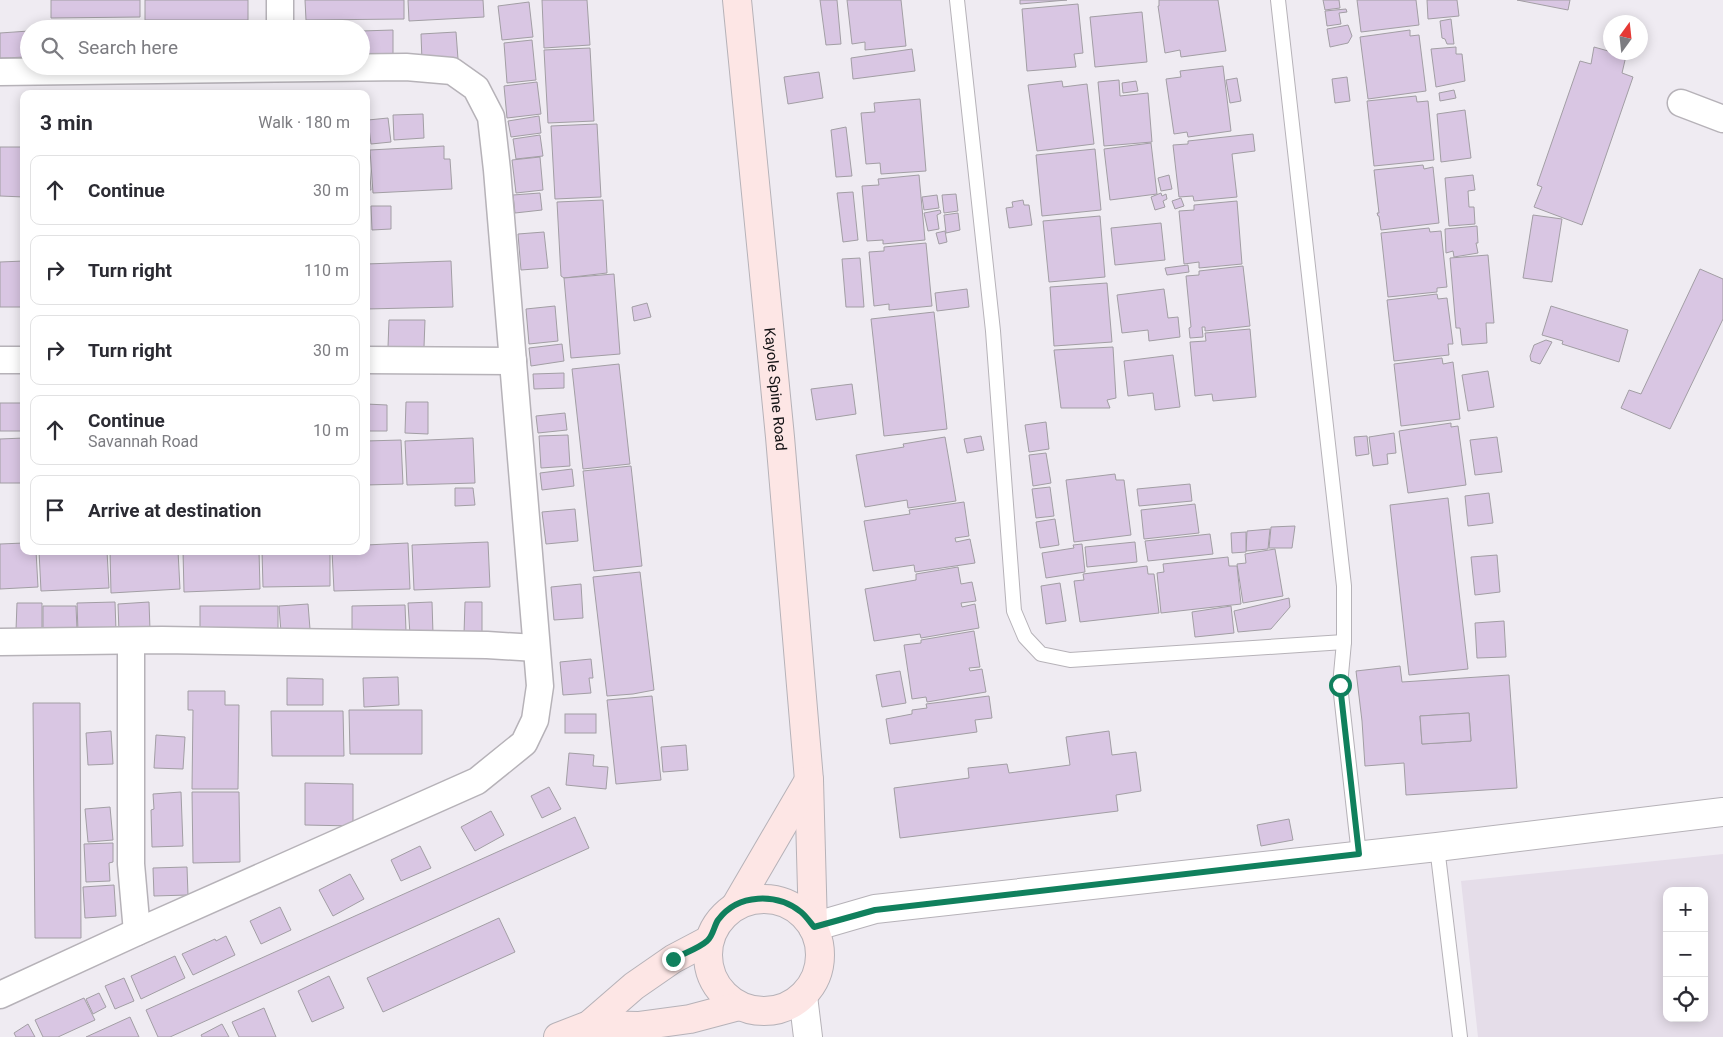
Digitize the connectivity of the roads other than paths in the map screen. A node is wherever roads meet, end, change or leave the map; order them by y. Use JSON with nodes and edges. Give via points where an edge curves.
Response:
{"nodes":[{"id":1,"x":280,"y":0,"type":"edge"},
{"id":2,"x":737,"y":0,"type":"edge"},
{"id":3,"x":957,"y":0,"type":"edge"},
{"id":4,"x":1278,"y":0,"type":"edge"},
{"id":5,"x":280,"y":20,"type":"edge"},
{"id":6,"x":370,"y":67,"type":"edge"},
{"id":7,"x":0,"y":72,"type":"edge"},
{"id":8,"x":20,"y":72,"type":"edge"},
{"id":9,"x":1681,"y":103,"type":"dead end"},
{"id":10,"x":1723,"y":118,"type":"edge"},
{"id":11,"x":0,"y":360,"type":"edge"},
{"id":12,"x":20,"y":360,"type":"edge"},
{"id":13,"x":370,"y":360,"type":"edge"},
{"id":14,"x":513,"y":361,"type":"junction"},
{"id":15,"x":131,"y":641,"type":"junction"},
{"id":16,"x":0,"y":642,"type":"edge"},
{"id":17,"x":1344,"y":642,"type":"junction"},
{"id":18,"x":536,"y":648,"type":"junction"},
{"id":19,"x":809,"y":780,"type":"junction"},
{"id":20,"x":1723,"y":812,"type":"edge"},
{"id":21,"x":1437,"y":847,"type":"junction"},
{"id":22,"x":1359,"y":854,"type":"junction"},
{"id":23,"x":736,"y":905,"type":"junction"},
{"id":24,"x":814,"y":927,"type":"junction"},
{"id":25,"x":136,"y":932,"type":"junction"},
{"id":26,"x":708,"y":940,"type":"junction"},
{"id":27,"x":0,"y":995,"type":"edge"},
{"id":28,"x":803,"y":996,"type":"junction"},
{"id":29,"x":739,"y":1006,"type":"junction"},
{"id":30,"x":589,"y":1025,"type":"junction"},
{"id":31,"x":558,"y":1037,"type":"edge"},
{"id":32,"x":808,"y":1037,"type":"edge"},
{"id":33,"x":1460,"y":1037,"type":"edge"}],
"edges":[{"from":1,"to":5,"type":"street"},
{"from":2,"to":19,"type":"main road","name":"Kayole Spine Road","via":[[780,437]]},
{"from":3,"to":17,"type":"lane","via":[[993,331],[1014,611],[1025,637],[1041,654],[1070,660]]},
{"from":4,"to":17,"type":"lane","via":[[1343,577]]},
{"from":6,"to":14,"type":"street","via":[[452,71],[476,88],[491,117]]},
{"from":7,"to":8,"type":"street"},
{"from":9,"to":10,"type":"street"},
{"from":11,"to":12,"type":"street"},
{"from":13,"to":14,"type":"street"},
{"from":14,"to":18,"type":"street"},
{"from":15,"to":16,"type":"street"},
{"from":15,"to":18,"type":"street","via":[[487,644]]},
{"from":15,"to":25,"type":"street","via":[[132,864]]},
{"from":17,"to":22,"type":"lane","via":[[1340,685]]},
{"from":18,"to":25,"type":"street","via":[[540,686],[535,720],[524,742],[477,781]]},
{"from":19,"to":23,"type":"main road"},
{"from":19,"to":24,"type":"main road","name":"Kayole Spine Road"},
{"from":20,"to":21,"type":"street"},
{"from":21,"to":22,"type":"street"},
{"from":21,"to":33,"type":"lane"},
{"from":22,"to":24,"type":"street","via":[[875,910]]},
{"from":23,"to":24,"type":"main road","via":[[770,898],[803,913]]},
{"from":23,"to":26,"type":"main road","via":[[719,920]]},
{"from":24,"to":28,"type":"main road","via":[[820,945],[820,964],[814,981]]},
{"from":25,"to":27,"type":"street"},
{"from":26,"to":29,"type":"main road","via":[[707,963],[715,985]]},
{"from":26,"to":30,"type":"main road","via":[[634,986]]},
{"from":28,"to":29,"type":"main road","via":[[771,1011]]},
{"from":28,"to":32,"type":"street"},
{"from":29,"to":30,"type":"main road","via":[[682,1020],[638,1026]]},
{"from":30,"to":31,"type":"main road"}]}
